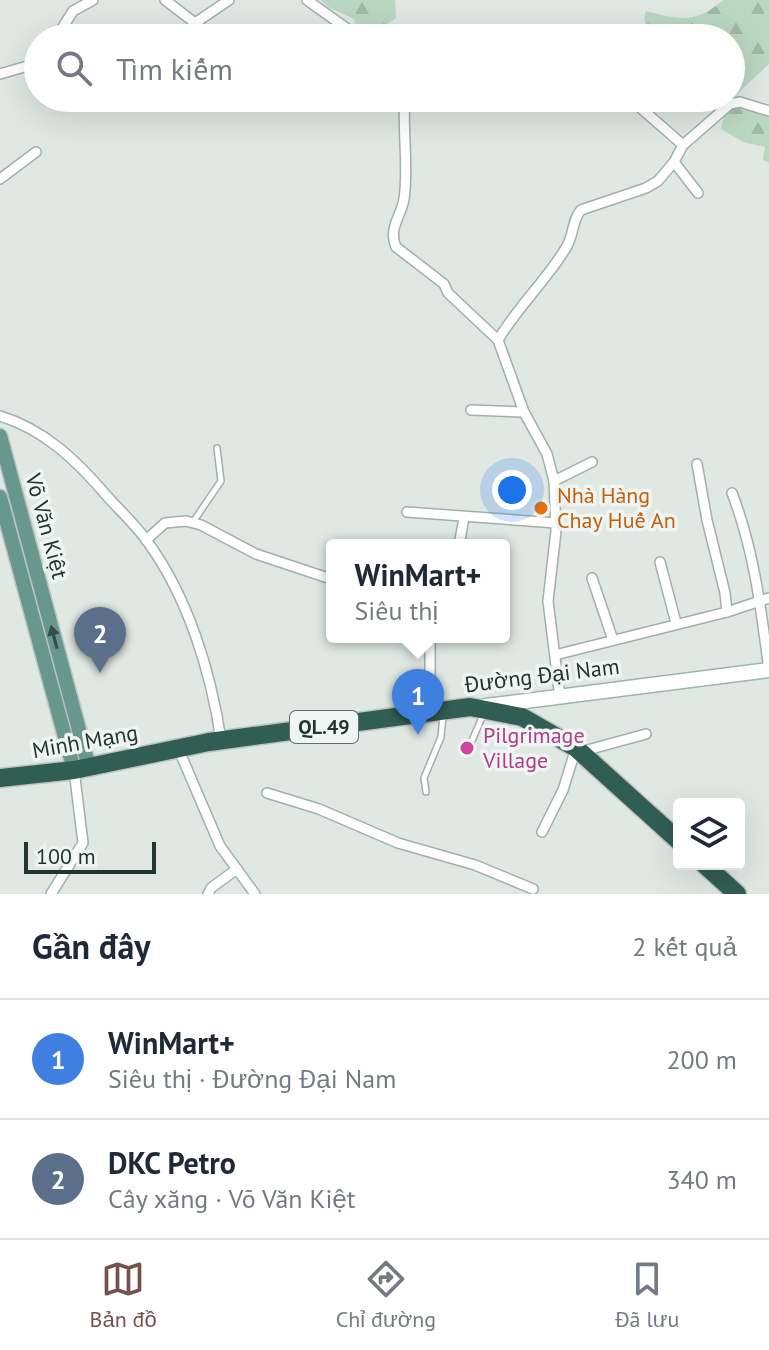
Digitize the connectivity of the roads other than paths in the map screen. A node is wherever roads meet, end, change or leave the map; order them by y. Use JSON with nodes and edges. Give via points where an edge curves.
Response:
{"nodes":[{"id":1,"x":93,"y":0,"type":"edge"},
{"id":2,"x":165,"y":0,"type":"edge"},
{"id":3,"x":229,"y":0,"type":"edge"},
{"id":4,"x":309,"y":0,"type":"edge"},
{"id":5,"x":195,"y":23,"type":"joint"},
{"id":6,"x":65,"y":24,"type":"edge"},
{"id":7,"x":341,"y":24,"type":"edge"},
{"id":8,"x":24,"y":67,"type":"edge"},
{"id":9,"x":0,"y":74,"type":"edge"},
{"id":10,"x":745,"y":104,"type":"edge"},
{"id":11,"x":769,"y":111,"type":"edge"},
{"id":12,"x":405,"y":112,"type":"edge"},
{"id":13,"x":645,"y":112,"type":"edge"},
{"id":14,"x":721,"y":112,"type":"edge"},
{"id":15,"x":683,"y":145,"type":"junction"},
{"id":16,"x":36,"y":152,"type":"dead end"},
{"id":17,"x":674,"y":162,"type":"junction"},
{"id":18,"x":0,"y":179,"type":"edge"},
{"id":19,"x":698,"y":193,"type":"dead end"},
{"id":20,"x":498,"y":340,"type":"junction"},
{"id":21,"x":471,"y":410,"type":"dead end"},
{"id":22,"x":524,"y":412,"type":"junction"},
{"id":23,"x":0,"y":416,"type":"edge"},
{"id":24,"x":0,"y":436,"type":"edge"},
{"id":25,"x":217,"y":448,"type":"dead end"},
{"id":26,"x":592,"y":462,"type":"dead end"},
{"id":27,"x":697,"y":464,"type":"dead end"},
{"id":28,"x":554,"y":481,"type":"junction"},
{"id":29,"x":732,"y":493,"type":"dead end"},
{"id":30,"x":2,"y":504,"type":"edge"},
{"id":31,"x":19,"y":507,"type":"junction"},
{"id":32,"x":407,"y":512,"type":"dead end"},
{"id":33,"x":464,"y":518,"type":"junction"},
{"id":34,"x":193,"y":522,"type":"junction"},
{"id":35,"x":556,"y":523,"type":"junction"},
{"id":36,"x":460,"y":539,"type":"edge"},
{"id":37,"x":146,"y":540,"type":"junction"},
{"id":38,"x":660,"y":562,"type":"dead end"},
{"id":39,"x":326,"y":577,"type":"edge"},
{"id":40,"x":592,"y":578,"type":"dead end"},
{"id":41,"x":765,"y":599,"type":"edge"},
{"id":42,"x":727,"y":612,"type":"junction"},
{"id":43,"x":676,"y":623,"type":"junction"},
{"id":44,"x":613,"y":640,"type":"junction"},
{"id":45,"x":431,"y":643,"type":"edge"},
{"id":46,"x":555,"y":655,"type":"junction"},
{"id":47,"x":769,"y":670,"type":"edge"},
{"id":48,"x":560,"y":698,"type":"junction"},
{"id":49,"x":477,"y":709,"type":"junction"},
{"id":50,"x":437,"y":712,"type":"junction"},
{"id":51,"x":646,"y":734,"type":"dead end"},
{"id":52,"x":221,"y":740,"type":"junction"},
{"id":53,"x":471,"y":743,"type":"dead end"},
{"id":54,"x":178,"y":748,"type":"junction"},
{"id":55,"x":578,"y":750,"type":"junction"},
{"id":56,"x":81,"y":768,"type":"junction"},
{"id":57,"x":0,"y":778,"type":"edge"},
{"id":58,"x":426,"y":792,"type":"dead end"},
{"id":59,"x":267,"y":793,"type":"dead end"},
{"id":60,"x":542,"y":832,"type":"dead end"},
{"id":61,"x":673,"y":836,"type":"edge"},
{"id":62,"x":237,"y":869,"type":"junction"},
{"id":63,"x":711,"y":870,"type":"edge"},
{"id":64,"x":533,"y":889,"type":"dead end"},
{"id":65,"x":51,"y":894,"type":"edge"},
{"id":66,"x":208,"y":894,"type":"edge"},
{"id":67,"x":255,"y":894,"type":"edge"},
{"id":68,"x":737,"y":894,"type":"edge"}],
"edges":[{"from":1,"to":6,"type":"street","via":[[73,11]]},
{"from":2,"to":5,"type":"street"},
{"from":3,"to":5,"type":"street"},
{"from":4,"to":7,"type":"street"},
{"from":8,"to":9,"type":"street"},
{"from":10,"to":11,"type":"street"},
{"from":12,"to":20,"type":"street","via":[[404,198],[396,220],[396,247],[444,284]]},
{"from":13,"to":15,"type":"street"},
{"from":14,"to":15,"type":"street"},
{"from":15,"to":17,"type":"street"},
{"from":16,"to":18,"type":"street"},
{"from":17,"to":19,"type":"street"},
{"from":17,"to":20,"type":"street","via":[[646,188],[575,216],[569,244]]},
{"from":20,"to":22,"type":"street"},
{"from":21,"to":22,"type":"street"},
{"from":22,"to":28,"type":"street","via":[[547,454]]},
{"from":23,"to":37,"type":"street","via":[[67,453]]},
{"from":24,"to":31,"type":"main road","name":"Võ Văn Kiệt"},
{"from":25,"to":34,"type":"lane","via":[[221,481]]},
{"from":26,"to":28,"type":"street"},
{"from":27,"to":42,"type":"street"},
{"from":28,"to":35,"type":"street"},
{"from":29,"to":41,"type":"street"},
{"from":30,"to":31,"type":"main road"},
{"from":30,"to":56,"type":"main road","name":"Võ Văn Kiệt"},
{"from":56,"to":31,"type":"main road","name":"Võ Văn Kiệt","one_way":true},
{"from":32,"to":33,"type":"street"},
{"from":33,"to":35,"type":"street"},
{"from":33,"to":36,"type":"street"},
{"from":34,"to":37,"type":"street","via":[[169,522]]},
{"from":34,"to":39,"type":"street","via":[[271,559]]},
{"from":35,"to":46,"type":"street","via":[[548,601]]},
{"from":37,"to":52,"type":"street","via":[[192,629]]},
{"from":38,"to":43,"type":"street"},
{"from":40,"to":44,"type":"street"},
{"from":41,"to":42,"type":"street"},
{"from":41,"to":47,"type":"street"},
{"from":42,"to":43,"type":"street"},
{"from":43,"to":44,"type":"street"},
{"from":44,"to":46,"type":"street"},
{"from":45,"to":50,"type":"street"},
{"from":46,"to":48,"type":"street"},
{"from":47,"to":48,"type":"street","name":"Đường Đại Nam"},
{"from":48,"to":49,"type":"street","name":"Đường Đại Nam"},
{"from":49,"to":50,"type":"highway","name":"Đường Đại Nam","number":"QL.49"},
{"from":49,"to":53,"type":"lane"},
{"from":49,"to":55,"type":"highway","number":"QL.49","via":[[522,717]]},
{"from":50,"to":52,"type":"highway","name":"Đường Đại Nam","number":"QL.49"},
{"from":50,"to":58,"type":"lane","via":[[441,737],[424,778]]},
{"from":51,"to":55,"type":"street"},
{"from":52,"to":54,"type":"highway","name":"Đường Đại Nam","number":"QL.49"},
{"from":54,"to":56,"type":"highway","name":"Minh Mạng","number":"QL.49"},
{"from":54,"to":62,"type":"street","via":[[220,846]]},
{"from":55,"to":60,"type":"street"},
{"from":55,"to":61,"type":"highway","number":"QL.49"},
{"from":56,"to":57,"type":"highway","name":"Minh Mạng","number":"QL.49"},
{"from":56,"to":65,"type":"street","via":[[83,843]]},
{"from":59,"to":64,"type":"street"},
{"from":62,"to":66,"type":"street"},
{"from":62,"to":67,"type":"street"},
{"from":63,"to":68,"type":"highway"}]}
